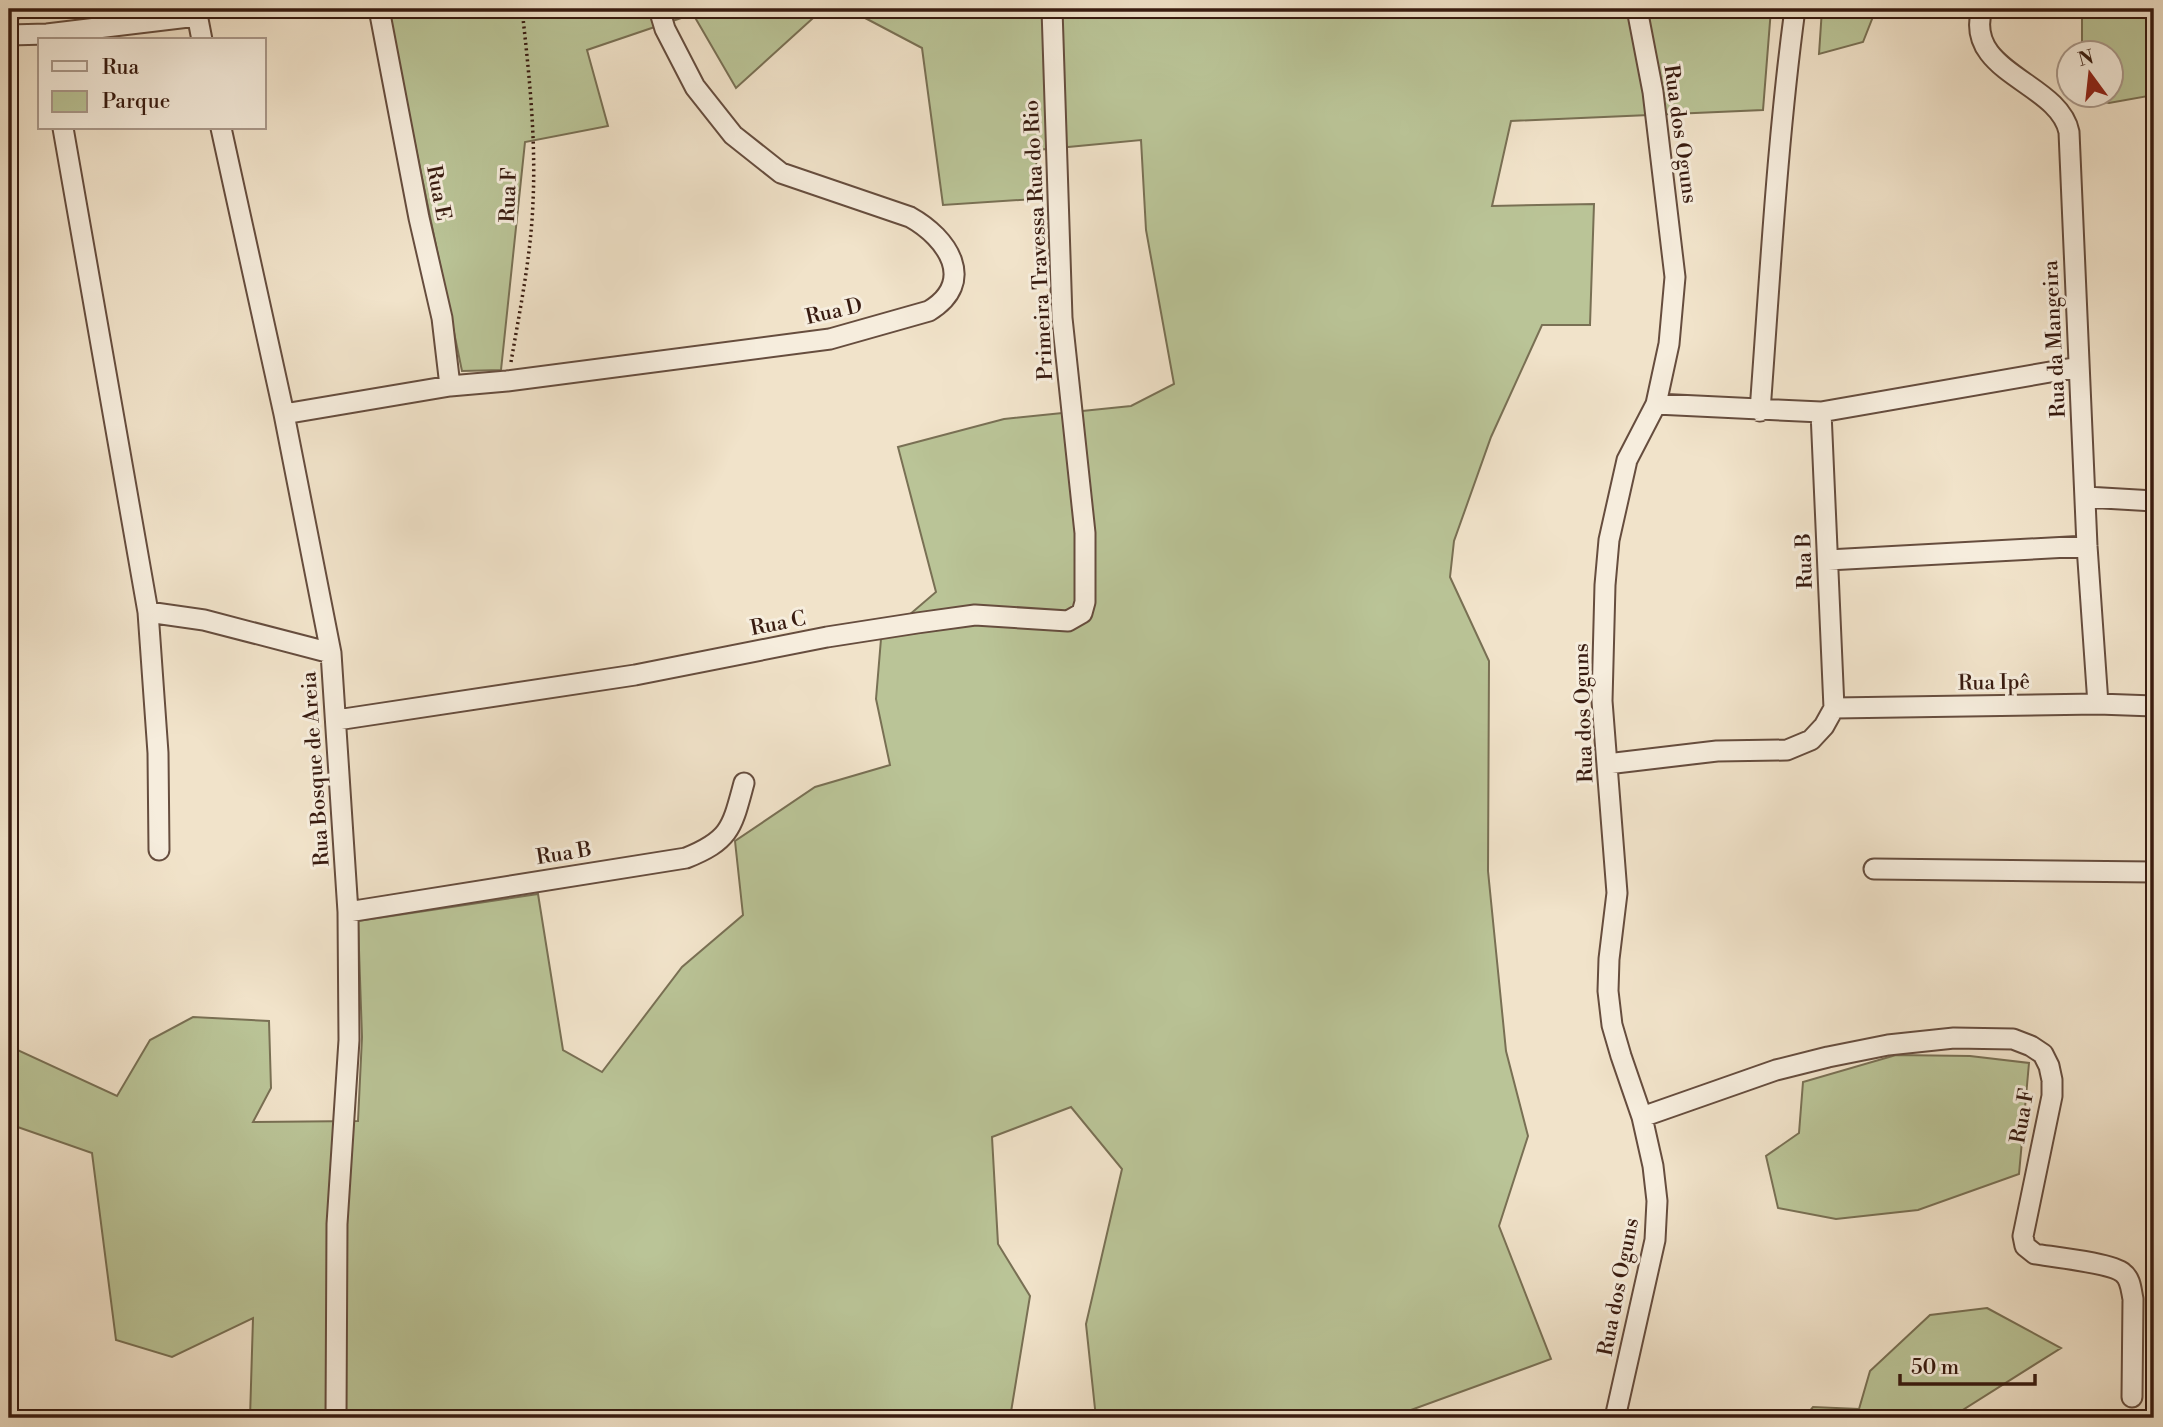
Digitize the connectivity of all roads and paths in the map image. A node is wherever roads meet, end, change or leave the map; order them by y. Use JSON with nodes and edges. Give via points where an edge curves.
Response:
{"nodes":[{"id":1,"x":13,"y":9,"type":"edge"},
{"id":2,"x":379,"y":9,"type":"edge"},
{"id":3,"x":522,"y":9,"type":"edge"},
{"id":4,"x":659,"y":9,"type":"edge"},
{"id":5,"x":1052,"y":9,"type":"edge"},
{"id":6,"x":1637,"y":9,"type":"edge"},
{"id":7,"x":1795,"y":9,"type":"edge"},
{"id":8,"x":1982,"y":9,"type":"edge"},
{"id":9,"x":196,"y":12,"type":"edge"},
{"id":10,"x":9,"y":14,"type":"edge"},
{"id":11,"x":9,"y":35,"type":"edge"},
{"id":12,"x":47,"y":37,"type":"edge"},
{"id":13,"x":202,"y":38,"type":"edge"},
{"id":14,"x":63,"y":130,"type":"edge"},
{"id":15,"x":221,"y":130,"type":"edge"},
{"id":16,"x":2079,"y":367,"type":"junction"},
{"id":17,"x":507,"y":381,"type":"junction"},
{"id":18,"x":450,"y":386,"type":"junction"},
{"id":19,"x":1656,"y":404,"type":"junction"},
{"id":20,"x":1760,"y":411,"type":"junction"},
{"id":21,"x":1821,"y":412,"type":"junction"},
{"id":22,"x":284,"y":414,"type":"junction"},
{"id":23,"x":1076,"y":468,"type":"joint"},
{"id":24,"x":2086,"y":497,"type":"junction"},
{"id":25,"x":2154,"y":501,"type":"edge"},
{"id":26,"x":2087,"y":546,"type":"junction"},
{"id":27,"x":1828,"y":560,"type":"junction"},
{"id":28,"x":148,"y":612,"type":"junction"},
{"id":29,"x":331,"y":653,"type":"junction"},
{"id":30,"x":2098,"y":704,"type":"junction"},
{"id":31,"x":2154,"y":706,"type":"edge"},
{"id":32,"x":1834,"y":708,"type":"junction"},
{"id":33,"x":337,"y":720,"type":"junction"},
{"id":34,"x":1607,"y":764,"type":"junction"},
{"id":35,"x":744,"y":783,"type":"dead end"},
{"id":36,"x":159,"y":850,"type":"dead end"},
{"id":37,"x":1874,"y":869,"type":"dead end"},
{"id":38,"x":2154,"y":872,"type":"edge"},
{"id":39,"x":348,"y":912,"type":"junction"},
{"id":40,"x":1642,"y":1117,"type":"junction"},
{"id":41,"x":2132,"y":1397,"type":"dead end"},
{"id":42,"x":336,"y":1418,"type":"edge"},
{"id":43,"x":1615,"y":1418,"type":"edge"}],
"edges":[{"from":1,"to":10,"type":"street"},
{"from":2,"to":18,"type":"street","name":"Rua E","via":[[446,340]]},
{"from":3,"to":17,"type":"path","name":"Rua F","via":[[531,99],[533,203]]},
{"from":4,"to":17,"type":"street","name":"Rua D","via":[[695,87],[733,135],[781,173],[925,225],[951,256],[948,295],[929,311],[830,339]]},
{"from":5,"to":23,"type":"street","name":"Primeira Travessa Rua do Rio","via":[[1062,318]]},
{"from":6,"to":19,"type":"street","name":"Rua dos Oguns","via":[[1653,92],[1675,277],[1669,344]]},
{"from":7,"to":20,"type":"street","via":[[1778,163]]},
{"from":8,"to":16,"type":"street","name":"Rua da Mangeira","via":[[1980,34],[1990,53],[2059,110],[2067,124]]},
{"from":9,"to":12,"type":"street"},
{"from":9,"to":13,"type":"street"},
{"from":11,"to":12,"type":"street"},
{"from":14,"to":28,"type":"street"},
{"from":15,"to":22,"type":"street","name":"Rua Bosque de Areia"},
{"from":16,"to":21,"type":"street"},
{"from":16,"to":24,"type":"street","name":"Rua da Mangeira"},
{"from":17,"to":18,"type":"street","name":"Rua D"},
{"from":18,"to":22,"type":"street","name":"Rua D"},
{"from":19,"to":20,"type":"street"},
{"from":19,"to":34,"type":"street","name":"Rua dos Oguns","via":[[1626,460],[1609,540],[1602,701]]},
{"from":20,"to":21,"type":"street"},
{"from":21,"to":27,"type":"street","name":"Rua B"},
{"from":22,"to":29,"type":"street","name":"Rua Bosque de Areia"},
{"from":23,"to":33,"type":"street","name":"Rua C","via":[[1085,533],[1085,602],[1082,613],[1068,621],[975,615],[827,637],[635,675]]},
{"from":24,"to":25,"type":"street"},
{"from":24,"to":26,"type":"street","name":"Rua da Mangeira"},
{"from":26,"to":27,"type":"street"},
{"from":26,"to":30,"type":"street","name":"Rua da Mangeira"},
{"from":27,"to":32,"type":"street","name":"Rua B"},
{"from":28,"to":29,"type":"street","via":[[204,620]]},
{"from":28,"to":36,"type":"street"},
{"from":29,"to":33,"type":"street","name":"Rua Bosque de Areia"},
{"from":30,"to":31,"type":"street","name":"Rua Ipê"},
{"from":30,"to":32,"type":"street","name":"Rua Ipê"},
{"from":32,"to":34,"type":"street","via":[[1811,740],[1787,750],[1717,751]]},
{"from":33,"to":39,"type":"street","name":"Rua Bosque de Areia"},
{"from":34,"to":40,"type":"street","name":"Rua dos Oguns","via":[[1617,893],[1608,991],[1612,1025]]},
{"from":35,"to":39,"type":"street","name":"Rua B","via":[[730,828],[720,841],[686,858]]},
{"from":37,"to":38,"type":"street"},
{"from":39,"to":42,"type":"street","name":"Rua Bosque de Areia","via":[[349,1040],[337,1224]]},
{"from":40,"to":41,"type":"street","name":"Rua F","via":[[1776,1070],[1888,1045],[1991,1037],[2013,1038],[2031,1046],[2049,1066],[2052,1096],[2023,1236],[2025,1246],[2035,1254],[2112,1267],[2125,1275],[2133,1299]]},
{"from":40,"to":43,"type":"street","name":"Rua dos Oguns","via":[[1657,1201],[1655,1240]]}]}
